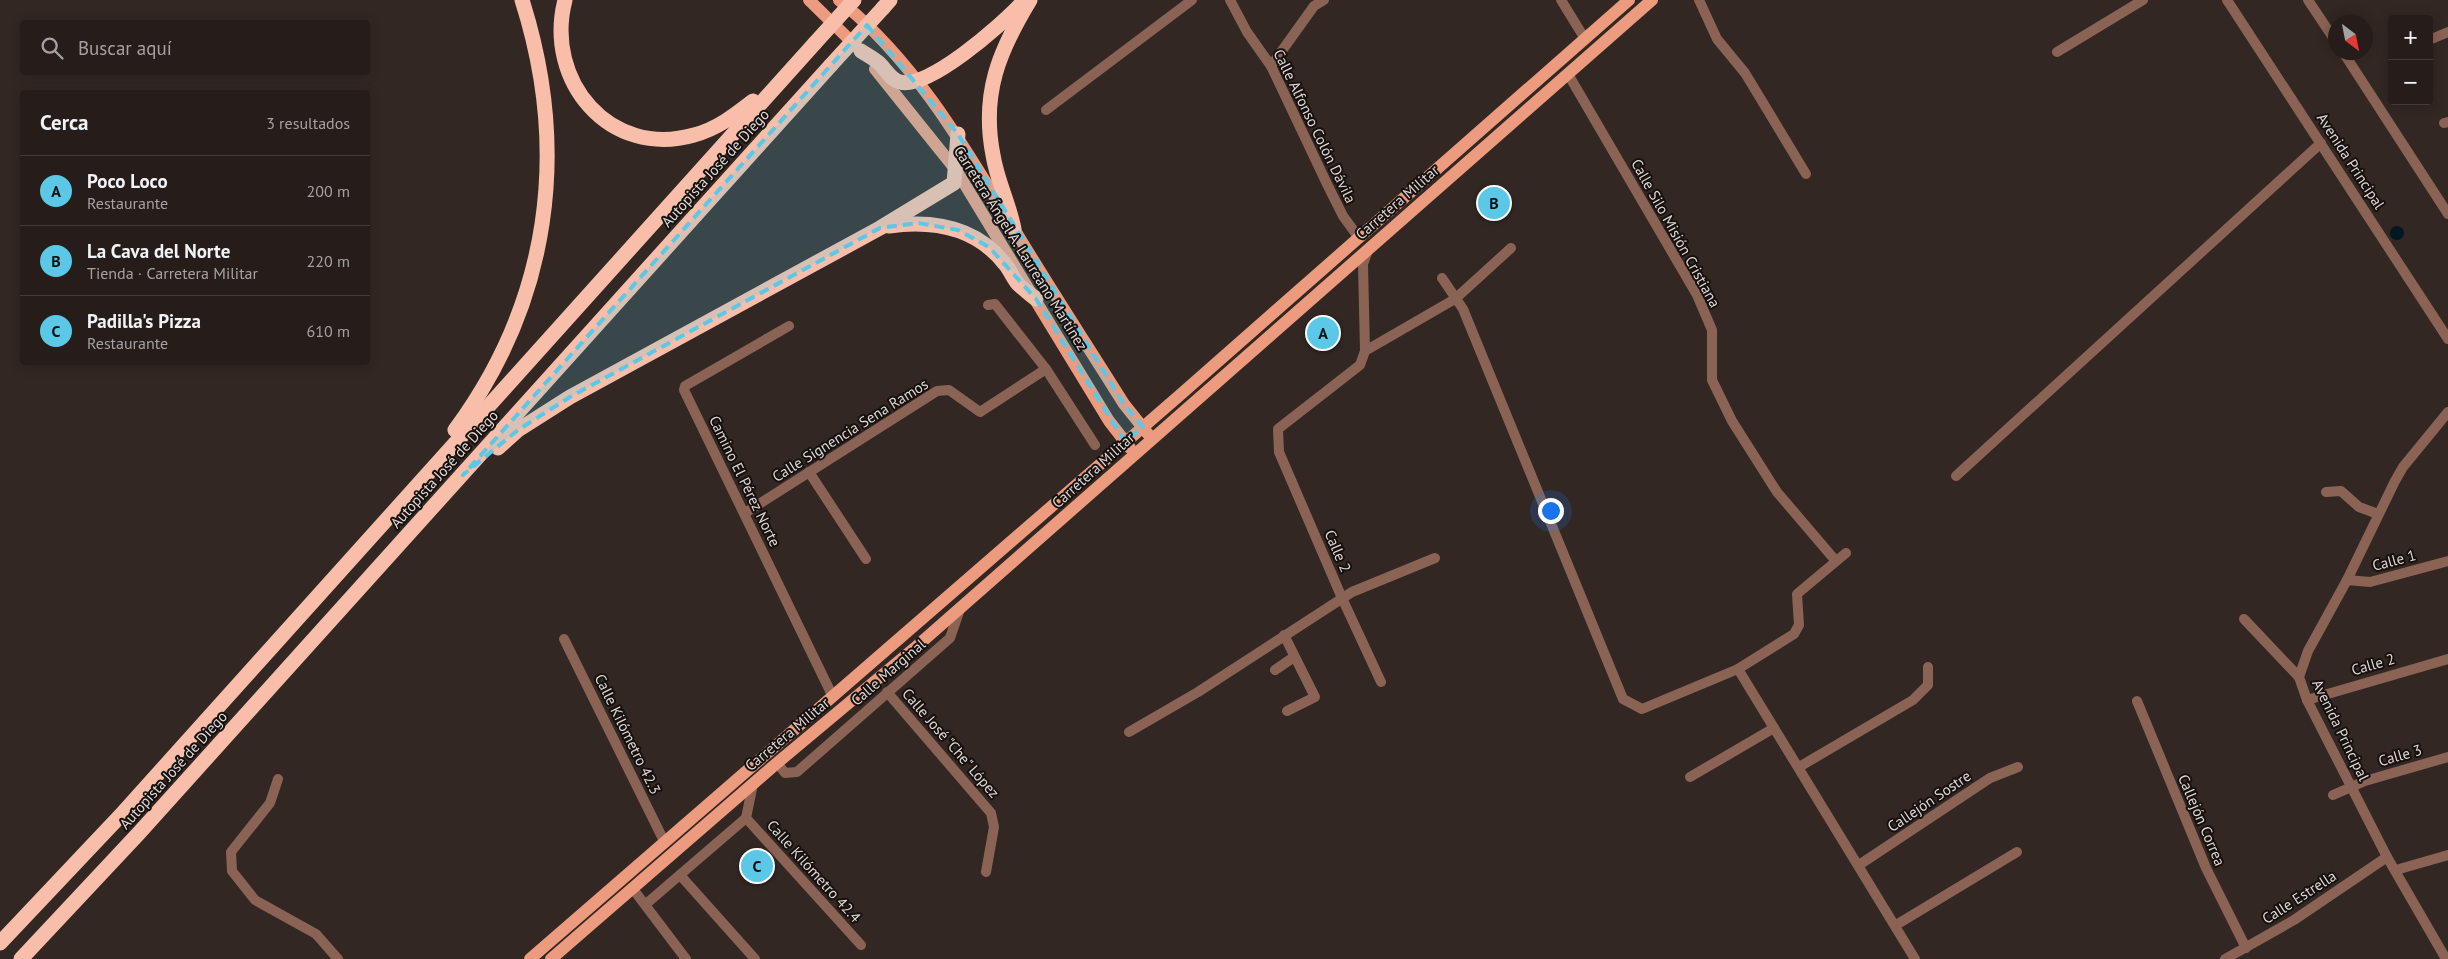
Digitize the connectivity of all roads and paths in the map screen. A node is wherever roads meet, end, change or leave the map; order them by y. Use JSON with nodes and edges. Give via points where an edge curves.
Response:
{"nodes":[{"id":1,"x":522,"y":0,"type":"edge"},
{"id":2,"x":565,"y":0,"type":"edge"},
{"id":3,"x":809,"y":0,"type":"edge"},
{"id":4,"x":839,"y":0,"type":"edge"},
{"id":5,"x":854,"y":0,"type":"edge"},
{"id":6,"x":1024,"y":0,"type":"edge"},
{"id":7,"x":1030,"y":0,"type":"edge"},
{"id":8,"x":1192,"y":0,"type":"edge"},
{"id":9,"x":1230,"y":0,"type":"edge"},
{"id":10,"x":1324,"y":0,"type":"edge"},
{"id":11,"x":1561,"y":0,"type":"edge"},
{"id":12,"x":1629,"y":0,"type":"edge"},
{"id":13,"x":1652,"y":0,"type":"edge"},
{"id":14,"x":1699,"y":0,"type":"edge"},
{"id":15,"x":2143,"y":0,"type":"edge"},
{"id":16,"x":2227,"y":0,"type":"edge"},
{"id":17,"x":2308,"y":0,"type":"edge"},
{"id":18,"x":1312,"y":3,"type":"edge"},
{"id":19,"x":886,"y":4,"type":"edge"},
{"id":20,"x":2328,"y":30,"type":"edge"},
{"id":21,"x":2448,"y":32,"type":"edge"},
{"id":22,"x":2433,"y":38,"type":"edge"},
{"id":23,"x":1585,"y":39,"type":"junction"},
{"id":24,"x":861,"y":51,"type":"junction"},
{"id":25,"x":2058,"y":52,"type":"dead end"},
{"id":26,"x":2348,"y":60,"type":"edge"},
{"id":27,"x":1271,"y":66,"type":"junction"},
{"id":28,"x":1568,"y":74,"type":"junction"},
{"id":29,"x":784,"y":77,"type":"junction"},
{"id":30,"x":916,"y":80,"type":"junction"},
{"id":31,"x":1046,"y":110,"type":"dead end"},
{"id":32,"x":958,"y":134,"type":"junction"},
{"id":33,"x":2321,"y":143,"type":"junction"},
{"id":34,"x":956,"y":170,"type":"junction"},
{"id":35,"x":1806,"y":174,"type":"dead end"},
{"id":36,"x":2448,"y":214,"type":"edge"},
{"id":37,"x":880,"y":228,"type":"junction"},
{"id":38,"x":1014,"y":229,"type":"junction"},
{"id":39,"x":1359,"y":238,"type":"junction"},
{"id":40,"x":1370,"y":246,"type":"junction"},
{"id":41,"x":1511,"y":248,"type":"dead end"},
{"id":42,"x":1442,"y":278,"type":"dead end"},
{"id":43,"x":1036,"y":299,"type":"junction"},
{"id":44,"x":1455,"y":299,"type":"junction"},
{"id":45,"x":988,"y":305,"type":"dead end"},
{"id":46,"x":789,"y":326,"type":"dead end"},
{"id":47,"x":2448,"y":339,"type":"edge"},
{"id":48,"x":1366,"y":351,"type":"junction"},
{"id":49,"x":1046,"y":369,"type":"junction"},
{"id":50,"x":2448,"y":412,"type":"edge"},
{"id":51,"x":1143,"y":427,"type":"junction"},
{"id":52,"x":1152,"y":440,"type":"junction"},
{"id":53,"x":1125,"y":442,"type":"junction"},
{"id":54,"x":1095,"y":445,"type":"dead end"},
{"id":55,"x":1135,"y":455,"type":"junction"},
{"id":56,"x":435,"y":465,"type":"junction"},
{"id":57,"x":809,"y":472,"type":"junction"},
{"id":58,"x":463,"y":475,"type":"junction"},
{"id":59,"x":1956,"y":476,"type":"dead end"},
{"id":60,"x":2326,"y":492,"type":"dead end"},
{"id":61,"x":745,"y":513,"type":"junction"},
{"id":62,"x":2378,"y":514,"type":"junction"},
{"id":63,"x":1846,"y":553,"type":"dead end"},
{"id":64,"x":866,"y":558,"type":"dead end"},
{"id":65,"x":1435,"y":558,"type":"dead end"},
{"id":66,"x":1835,"y":560,"type":"junction"},
{"id":67,"x":2448,"y":560,"type":"edge"},
{"id":68,"x":2347,"y":580,"type":"junction"},
{"id":69,"x":1342,"y":598,"type":"junction"},
{"id":70,"x":960,"y":609,"type":"junction"},
{"id":71,"x":2244,"y":619,"type":"dead end"},
{"id":72,"x":1284,"y":635,"type":"junction"},
{"id":73,"x":564,"y":639,"type":"dead end"},
{"id":74,"x":1294,"y":657,"type":"junction"},
{"id":75,"x":2448,"y":658,"type":"edge"},
{"id":76,"x":1928,"y":667,"type":"dead end"},
{"id":77,"x":1738,"y":669,"type":"junction"},
{"id":78,"x":1275,"y":670,"type":"dead end"},
{"id":79,"x":2299,"y":677,"type":"junction"},
{"id":80,"x":1381,"y":682,"type":"dead end"},
{"id":81,"x":887,"y":692,"type":"junction"},
{"id":82,"x":833,"y":697,"type":"junction"},
{"id":83,"x":2307,"y":700,"type":"junction"},
{"id":84,"x":2137,"y":701,"type":"dead end"},
{"id":85,"x":1287,"y":711,"type":"dead end"},
{"id":86,"x":1774,"y":728,"type":"junction"},
{"id":87,"x":1129,"y":732,"type":"dead end"},
{"id":88,"x":2448,"y":757,"type":"edge"},
{"id":89,"x":777,"y":763,"type":"junction"},
{"id":90,"x":1799,"y":767,"type":"junction"},
{"id":91,"x":2018,"y":768,"type":"dead end"},
{"id":92,"x":1690,"y":777,"type":"dead end"},
{"id":93,"x":278,"y":779,"type":"dead end"},
{"id":94,"x":753,"y":784,"type":"junction"},
{"id":95,"x":2352,"y":787,"type":"junction"},
{"id":96,"x":2333,"y":795,"type":"dead end"},
{"id":97,"x":746,"y":818,"type":"junction"},
{"id":98,"x":665,"y":843,"type":"junction"},
{"id":99,"x":2016,"y":852,"type":"dead end"},
{"id":100,"x":2448,"y":855,"type":"edge"},
{"id":101,"x":2388,"y":857,"type":"junction"},
{"id":102,"x":1859,"y":865,"type":"junction"},
{"id":103,"x":2396,"y":870,"type":"junction"},
{"id":104,"x":986,"y":872,"type":"dead end"},
{"id":105,"x":680,"y":875,"type":"junction"},
{"id":106,"x":633,"y":889,"type":"junction"},
{"id":107,"x":646,"y":904,"type":"junction"},
{"id":108,"x":1896,"y":925,"type":"junction"},
{"id":109,"x":0,"y":943,"type":"edge"},
{"id":110,"x":861,"y":945,"type":"dead end"},
{"id":111,"x":2246,"y":948,"type":"junction"},
{"id":112,"x":21,"y":959,"type":"edge"},
{"id":113,"x":338,"y":959,"type":"edge"},
{"id":114,"x":530,"y":959,"type":"edge"},
{"id":115,"x":551,"y":959,"type":"edge"},
{"id":116,"x":686,"y":959,"type":"edge"},
{"id":117,"x":756,"y":959,"type":"edge"},
{"id":118,"x":1915,"y":959,"type":"edge"},
{"id":119,"x":2225,"y":959,"type":"edge"},
{"id":120,"x":2446,"y":959,"type":"edge"}],
"edges":[{"from":1,"to":56,"type":"highway","via":[[545,100],[548,164],[542,228],[530,284],[512,334],[484,388]]},
{"from":2,"to":29,"type":"highway","via":[[559,29],[568,76],[587,104],[625,131],[658,138],[694,136],[725,122]]},
{"from":3,"to":24,"type":"main road","name":"Carretera Ángel A. Laureano Martínez"},
{"from":4,"to":30,"type":"main road","name":"Carretera Ángel A. Laureano Martínez","via":[[860,17]]},
{"from":5,"to":29,"type":"highway","name":"Autopista José de Diego","bridge":true},
{"from":6,"to":30,"type":"highway","via":[[973,48]]},
{"from":7,"to":38,"type":"highway","via":[[996,64],[989,115],[993,155]]},
{"from":8,"to":31,"type":"street"},
{"from":9,"to":27,"type":"street","name":"Calle Alfonso Colón Dávila"},
{"from":10,"to":18,"type":"street"},
{"from":11,"to":23,"type":"street"},
{"from":12,"to":23,"type":"main road","name":"Carretera Militar"},
{"from":13,"to":28,"type":"main road","name":"Carretera Militar"},
{"from":14,"to":35,"type":"street","via":[[1717,39],[1745,73]]},
{"from":15,"to":25,"type":"street"},
{"from":16,"to":33,"type":"street","name":"Avenida Principal"},
{"from":17,"to":20,"type":"street"},
{"from":18,"to":27,"type":"street"},
{"from":19,"to":58,"type":"highway","name":"Autopista José de Diego","bridge":true},
{"from":21,"to":22,"type":"street"},
{"from":23,"to":39,"type":"main road","name":"Carretera Militar"},
{"from":24,"to":30,"type":"highway","via":[[900,82]]},
{"from":24,"to":34,"type":"main road","name":"Carretera Ángel A. Laureano Martínez"},
{"from":26,"to":36,"type":"street"},
{"from":27,"to":39,"type":"street","name":"Calle Alfonso Colón Dávila","via":[[1343,216]]},
{"from":28,"to":40,"type":"main road","name":"Carretera Militar"},
{"from":28,"to":66,"type":"street","name":"Calle Silo Misión Cristiana","via":[[1697,295],[1712,330],[1712,380],[1732,421],[1777,492]]},
{"from":29,"to":56,"type":"highway","name":"Autopista José de Diego"},
{"from":30,"to":32,"type":"main road","name":"Carretera Ángel A. Laureano Martínez"},
{"from":32,"to":34,"type":"highway"},
{"from":32,"to":38,"type":"main road","name":"Carretera Ángel A. Laureano Martínez"},
{"from":33,"to":47,"type":"street","name":"Avenida Principal"},
{"from":33,"to":59,"type":"street"},
{"from":34,"to":37,"type":"highway","via":[[954,183]]},
{"from":34,"to":43,"type":"main road","name":"Carretera Ángel A. Laureano Martínez"},
{"from":37,"to":43,"type":"highway","via":[[918,223],[946,226],[970,235],[997,255],[1018,284]]},
{"from":37,"to":58,"type":"highway","via":[[570,397],[518,430]]},
{"from":38,"to":51,"type":"main road","name":"Carretera Ángel A. Laureano Martínez","via":[[1124,404]]},
{"from":39,"to":51,"type":"main road","name":"Carretera Militar"},
{"from":40,"to":48,"type":"street","via":[[1363,264]]},
{"from":40,"to":52,"type":"main road","name":"Carretera Militar"},
{"from":41,"to":44,"type":"street"},
{"from":42,"to":44,"type":"street"},
{"from":43,"to":53,"type":"main road","name":"Carretera Ángel A. Laureano Martínez"},
{"from":44,"to":48,"type":"street"},
{"from":44,"to":77,"type":"street","via":[[1463,309],[1623,699],[1642,708]]},
{"from":45,"to":49,"type":"street","via":[[995,304]]},
{"from":46,"to":61,"type":"street","name":"Camino El Pérez Norte","via":[[685,386],[684,390]]},
{"from":48,"to":69,"type":"street","name":"Calle 2","via":[[1360,365],[1278,429],[1279,452]]},
{"from":49,"to":54,"type":"street"},
{"from":49,"to":57,"type":"street","name":"Calle Signencia Sena Ramos","via":[[980,412],[949,390],[937,391]]},
{"from":50,"to":62,"type":"street","name":"Avenida Principal","via":[[2403,467]]},
{"from":51,"to":52,"type":"main road","name":"Carretera Ángel A. Laureano Martínez"},
{"from":51,"to":53,"type":"main road","name":"Carretera Militar"},
{"from":52,"to":55,"type":"main road","name":"Carretera Militar"},
{"from":53,"to":55,"type":"main road","name":"Carretera Ángel A. Laureano Martínez"},
{"from":53,"to":82,"type":"main road","name":"Carretera Militar"},
{"from":55,"to":70,"type":"main road","name":"Carretera Militar"},
{"from":56,"to":109,"type":"highway","name":"Autopista José de Diego","via":[[120,816]]},
{"from":57,"to":61,"type":"street","name":"Calle Signencia Sena Ramos"},
{"from":57,"to":64,"type":"street"},
{"from":58,"to":112,"type":"highway","name":"Autopista José de Diego"},
{"from":60,"to":62,"type":"street","via":[[2341,490],[2359,507]]},
{"from":61,"to":82,"type":"street","name":"Camino El Pérez Norte"},
{"from":62,"to":68,"type":"street","name":"Avenida Principal"},
{"from":63,"to":66,"type":"street"},
{"from":65,"to":69,"type":"street"},
{"from":66,"to":77,"type":"street","via":[[1797,594],[1799,625],[1794,634]]},
{"from":67,"to":68,"type":"street","name":"Calle 1","via":[[2370,582]]},
{"from":68,"to":79,"type":"street","name":"Avenida Principal","via":[[2308,651]]},
{"from":69,"to":72,"type":"street"},
{"from":69,"to":80,"type":"street","name":"Calle 2"},
{"from":70,"to":81,"type":"street","name":"Calle Marginal","via":[[950,638]]},
{"from":70,"to":89,"type":"main road","name":"Carretera Militar"},
{"from":71,"to":79,"type":"street"},
{"from":72,"to":74,"type":"street"},
{"from":72,"to":87,"type":"street","via":[[1198,692]]},
{"from":73,"to":98,"type":"street","name":"Calle Kilómetro 42.3"},
{"from":74,"to":78,"type":"street"},
{"from":74,"to":85,"type":"street","via":[[1315,697]]},
{"from":75,"to":83,"type":"street","name":"Calle 2"},
{"from":76,"to":90,"type":"street","via":[[1928,685],[1914,700]]},
{"from":77,"to":86,"type":"street"},
{"from":79,"to":83,"type":"street","name":"Avenida Principal"},
{"from":81,"to":89,"type":"street","name":"Calle Marginal","via":[[797,772],[785,773]]},
{"from":81,"to":104,"type":"street","name":"Calle José \"Che\" López","via":[[991,812],[994,827]]},
{"from":82,"to":98,"type":"main road","name":"Carretera Militar"},
{"from":83,"to":95,"type":"street","name":"Avenida Principal"},
{"from":84,"to":111,"type":"street","name":"Callejón Correa","via":[[2198,851]]},
{"from":86,"to":90,"type":"street"},
{"from":86,"to":92,"type":"street"},
{"from":88,"to":95,"type":"street","name":"Calle 3"},
{"from":89,"to":94,"type":"main road","name":"Carretera Militar"},
{"from":90,"to":102,"type":"street"},
{"from":91,"to":102,"type":"street","name":"Callejón Sostre","via":[[1990,778]]},
{"from":93,"to":113,"type":"street","via":[[270,803],[231,852],[232,871],[255,900],[316,934]]},
{"from":94,"to":97,"type":"street"},
{"from":94,"to":106,"type":"main road","name":"Carretera Militar"},
{"from":95,"to":96,"type":"street","name":"Calle 3"},
{"from":95,"to":101,"type":"street","name":"Avenida Principal"},
{"from":97,"to":105,"type":"street"},
{"from":97,"to":110,"type":"street","name":"Calle Kilómetro 42.4"},
{"from":98,"to":114,"type":"main road","name":"Carretera Militar"},
{"from":99,"to":108,"type":"street"},
{"from":100,"to":103,"type":"street"},
{"from":101,"to":103,"type":"street","name":"Avenida Principal"},
{"from":101,"to":111,"type":"street","name":"Calle Estrella"},
{"from":102,"to":108,"type":"street"},
{"from":103,"to":120,"type":"street","name":"Avenida Principal"},
{"from":105,"to":107,"type":"street"},
{"from":105,"to":117,"type":"street"},
{"from":106,"to":107,"type":"street"},
{"from":106,"to":115,"type":"main road","name":"Carretera Militar"},
{"from":107,"to":116,"type":"street"},
{"from":108,"to":118,"type":"street"},
{"from":111,"to":119,"type":"street","name":"Calle Estrella"}]}
